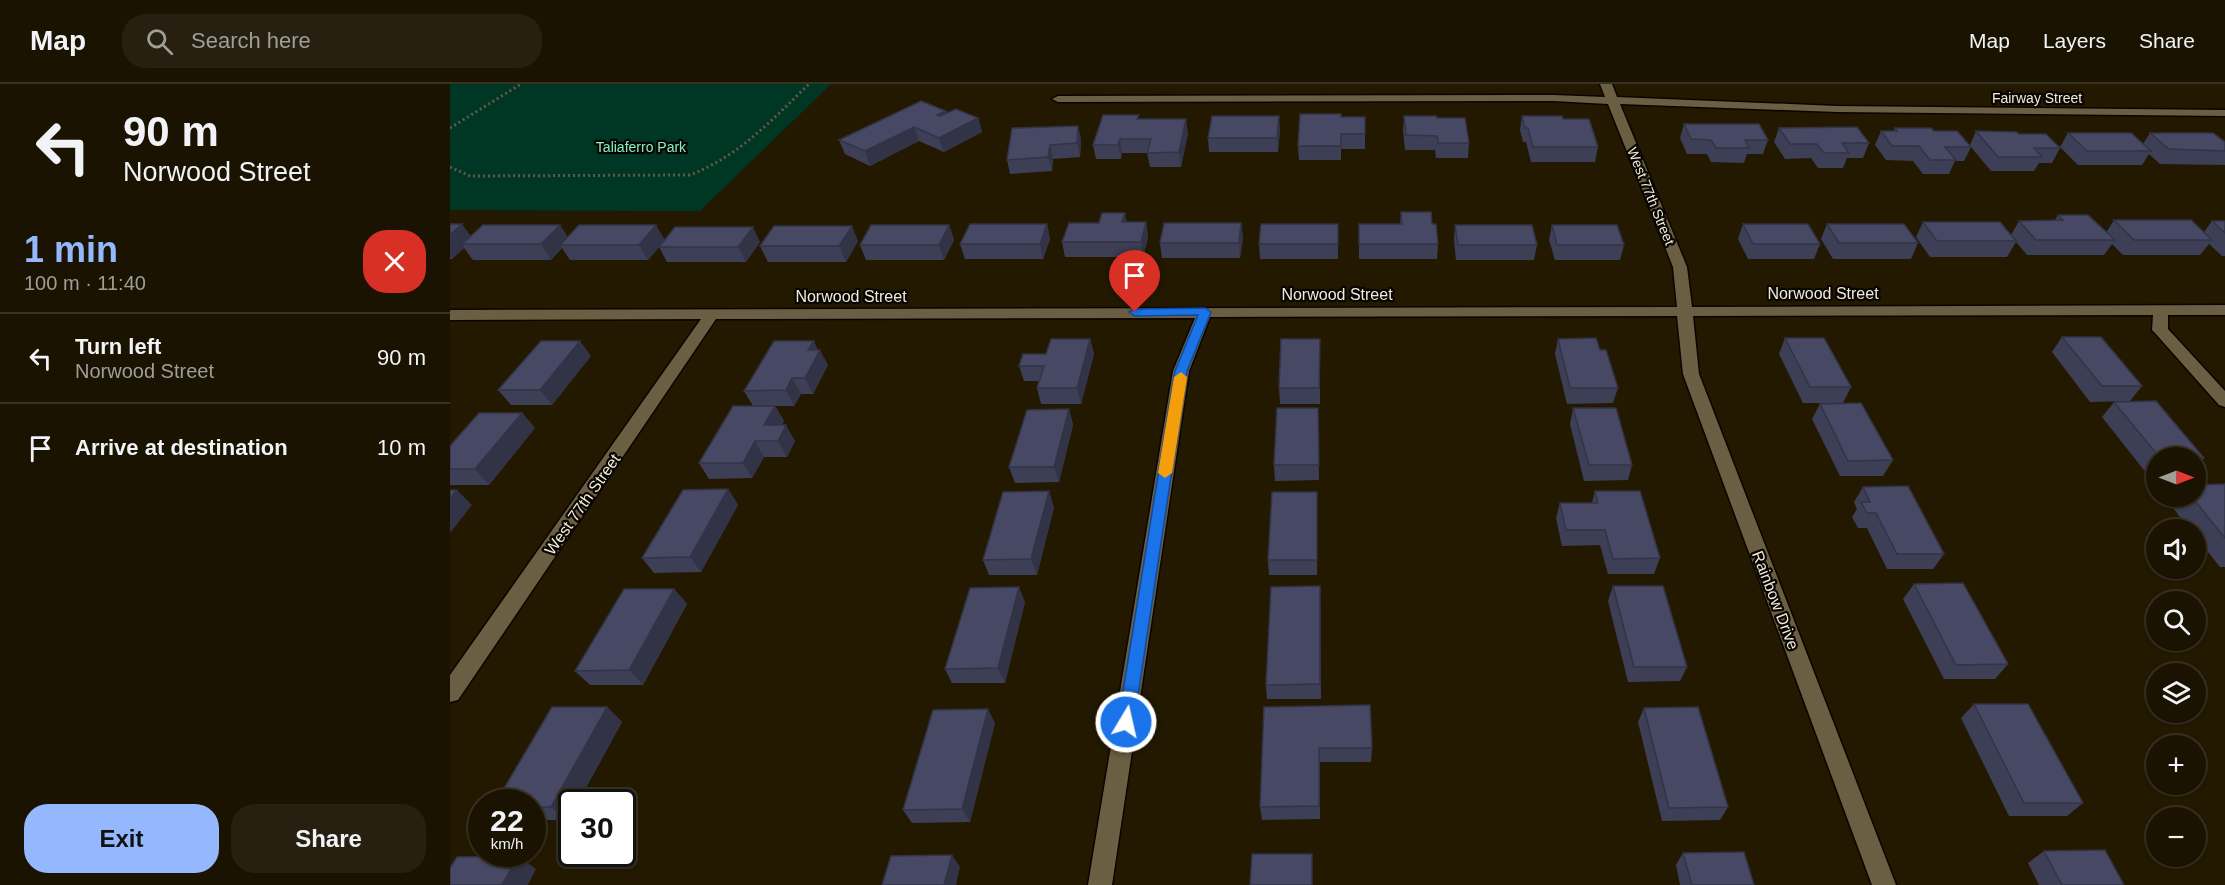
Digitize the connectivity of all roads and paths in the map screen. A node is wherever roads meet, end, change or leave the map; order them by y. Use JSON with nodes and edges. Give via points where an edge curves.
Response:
{"nodes":[{"id":1,"x":521,"y":84,"type":"edge"},
{"id":2,"x":809,"y":84,"type":"edge"},
{"id":3,"x":1606,"y":84,"type":"edge"},
{"id":4,"x":1058,"y":99,"type":"dead end"},
{"id":5,"x":1612,"y":99,"type":"junction"},
{"id":6,"x":2225,"y":113,"type":"edge"},
{"id":7,"x":450,"y":128,"type":"edge"},
{"id":8,"x":450,"y":167,"type":"edge"},
{"id":9,"x":2161,"y":310,"type":"junction"},
{"id":10,"x":2225,"y":310,"type":"edge"},
{"id":11,"x":1684,"y":311,"type":"junction"},
{"id":12,"x":1205,"y":312,"type":"junction"},
{"id":13,"x":712,"y":314,"type":"junction"},
{"id":14,"x":450,"y":315,"type":"edge"},
{"id":15,"x":2225,"y":401,"type":"edge"},
{"id":16,"x":450,"y":693,"type":"edge"},
{"id":17,"x":1100,"y":885,"type":"edge"},
{"id":18,"x":1884,"y":885,"type":"edge"}],
"edges":[{"from":1,"to":7,"type":"path"},
{"from":2,"to":8,"type":"path","via":[[737,152],[712,168],[690,175],[470,176]]},
{"from":3,"to":5,"type":"street","name":"West 77th Street"},
{"from":4,"to":5,"type":"street","name":"Fairway Street"},
{"from":5,"to":6,"type":"street","name":"Fairway Street","via":[[1837,109]]},
{"from":5,"to":11,"type":"street","name":"West 77th Street","via":[[1680,267]]},
{"from":9,"to":10,"type":"street","name":"Norwood Street"},
{"from":9,"to":11,"type":"street","name":"Norwood Street"},
{"from":9,"to":15,"type":"street","via":[[2160,330]]},
{"from":11,"to":12,"type":"street","name":"Norwood Street"},
{"from":11,"to":18,"type":"street","name":"Rainbow Drive","via":[[1690,374]]},
{"from":12,"to":13,"type":"street","name":"Norwood Street"},
{"from":12,"to":17,"type":"street","via":[[1181,371]]},
{"from":13,"to":14,"type":"street","name":"Norwood Street"},
{"from":13,"to":16,"type":"street","name":"West 77th Street"}]}
